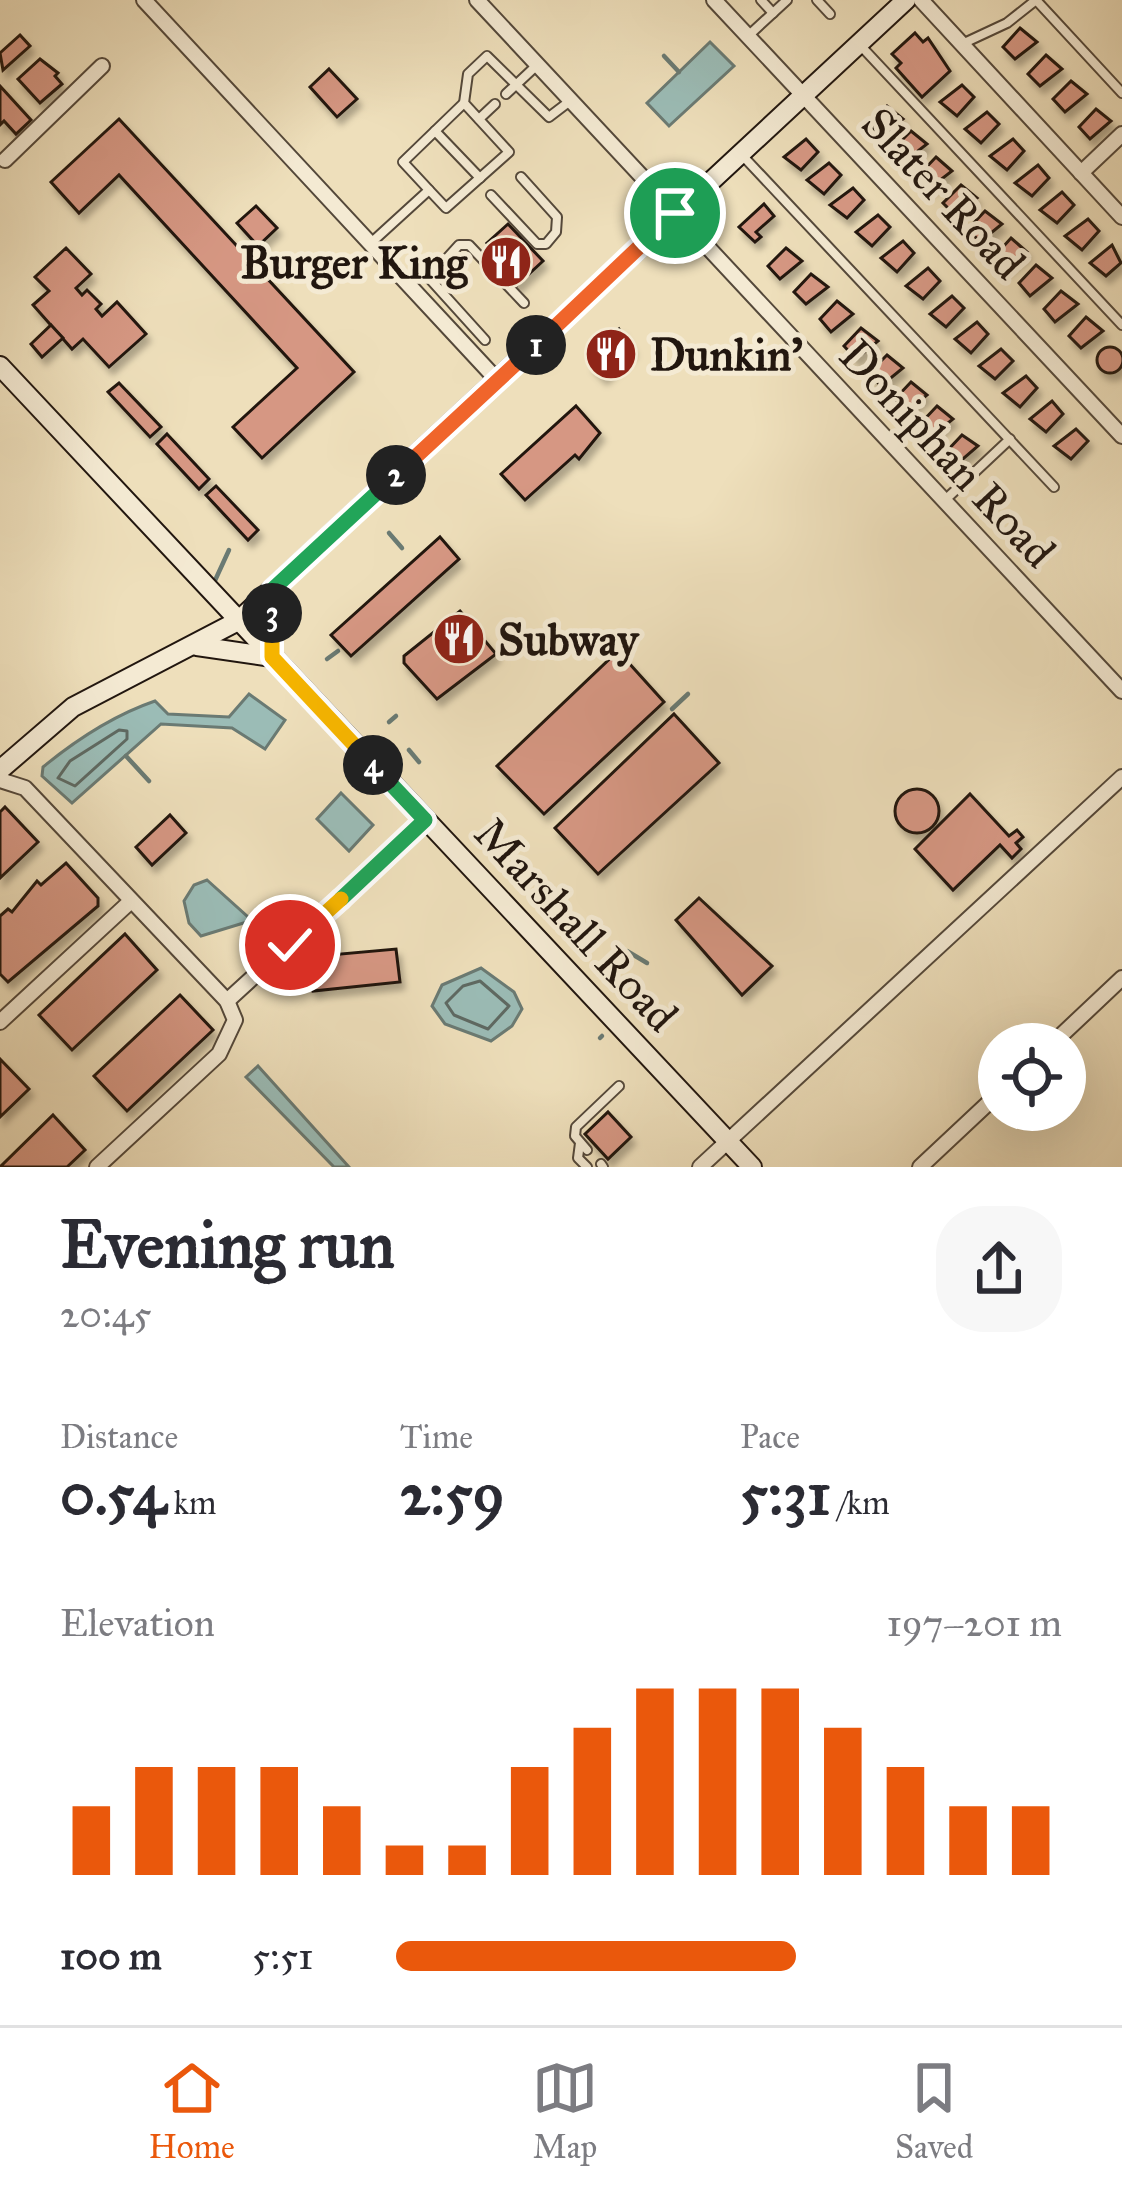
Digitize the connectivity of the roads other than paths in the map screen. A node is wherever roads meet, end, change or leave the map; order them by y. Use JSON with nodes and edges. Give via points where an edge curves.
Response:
{"nodes":[{"id":1,"x":144,"y":0,"type":"edge"},
{"id":2,"x":476,"y":0,"type":"edge"},
{"id":3,"x":714,"y":0,"type":"edge"},
{"id":4,"x":761,"y":0,"type":"edge"},
{"id":5,"x":787,"y":0,"type":"edge"},
{"id":6,"x":817,"y":0,"type":"edge"},
{"id":7,"x":906,"y":0,"type":"edge"},
{"id":8,"x":921,"y":0,"type":"edge"},
{"id":9,"x":1036,"y":0,"type":"edge"},
{"id":10,"x":773,"y":13,"type":"junction"},
{"id":11,"x":830,"y":14,"type":"dead end"},
{"id":12,"x":748,"y":36,"type":"junction"},
{"id":13,"x":859,"y":44,"type":"junction"},
{"id":14,"x":962,"y":44,"type":"junction"},
{"id":15,"x":537,"y":64,"type":"junction"},
{"id":16,"x":103,"y":67,"type":"dead end"},
{"id":17,"x":516,"y":85,"type":"junction"},
{"id":18,"x":1122,"y":93,"type":"edge"},
{"id":19,"x":506,"y":94,"type":"dead end"},
{"id":20,"x":803,"y":95,"type":"junction"},
{"id":21,"x":570,"y":101,"type":"junction"},
{"id":22,"x":464,"y":103,"type":"junction"},
{"id":23,"x":495,"y":104,"type":"dead end"},
{"id":24,"x":549,"y":117,"type":"junction"},
{"id":25,"x":479,"y":119,"type":"junction"},
{"id":26,"x":541,"y":125,"type":"dead end"},
{"id":27,"x":435,"y":131,"type":"junction"},
{"id":28,"x":1122,"y":134,"type":"edge"},
{"id":29,"x":523,"y":142,"type":"dead end"},
{"id":30,"x":509,"y":152,"type":"junction"},
{"id":31,"x":740,"y":153,"type":"junction"},
{"id":32,"x":4,"y":160,"type":"dead end"},
{"id":33,"x":1081,"y":173,"type":"junction"},
{"id":34,"x":521,"y":176,"type":"dead end"},
{"id":35,"x":480,"y":178,"type":"junction"},
{"id":36,"x":429,"y":190,"type":"junction"},
{"id":37,"x":491,"y":194,"type":"dead end"},
{"id":38,"x":675,"y":213,"type":"junction"},
{"id":39,"x":1122,"y":217,"type":"edge"},
{"id":40,"x":370,"y":243,"type":"junction"},
{"id":41,"x":524,"y":303,"type":"dead end"},
{"id":42,"x":1122,"y":326,"type":"edge"},
{"id":43,"x":484,"y":340,"type":"dead end"},
{"id":44,"x":0,"y":367,"type":"edge"},
{"id":45,"x":498,"y":381,"type":"junction"},
{"id":46,"x":1122,"y":436,"type":"edge"},
{"id":47,"x":1010,"y":439,"type":"junction"},
{"id":48,"x":1054,"y":487,"type":"dead end"},
{"id":49,"x":944,"y":501,"type":"junction"},
{"id":50,"x":272,"y":590,"type":"junction"},
{"id":51,"x":238,"y":621,"type":"junction"},
{"id":52,"x":196,"y":646,"type":"junction"},
{"id":53,"x":272,"y":657,"type":"junction"},
{"id":54,"x":1122,"y":692,"type":"edge"},
{"id":55,"x":0,"y":770,"type":"edge"},
{"id":56,"x":1122,"y":777,"type":"edge"},
{"id":57,"x":0,"y":780,"type":"edge"},
{"id":58,"x":425,"y":820,"type":"junction"},
{"id":59,"x":130,"y":901,"type":"junction"},
{"id":60,"x":1122,"y":978,"type":"edge"},
{"id":61,"x":227,"y":1001,"type":"junction"},
{"id":62,"x":0,"y":1022,"type":"edge"},
{"id":63,"x":1074,"y":1023,"type":"edge"},
{"id":64,"x":619,"y":1086,"type":"dead end"},
{"id":65,"x":978,"y":1113,"type":"edge"},
{"id":66,"x":728,"y":1141,"type":"junction"},
{"id":67,"x":97,"y":1167,"type":"edge"},
{"id":68,"x":587,"y":1167,"type":"edge"},
{"id":69,"x":700,"y":1167,"type":"edge"},
{"id":70,"x":752,"y":1167,"type":"edge"},
{"id":71,"x":920,"y":1167,"type":"edge"}],
"edges":[{"from":1,"to":40,"type":"street"},
{"from":2,"to":15,"type":"street","name":"Doniphan Road"},
{"from":3,"to":12,"type":"street","name":"Slater Road"},
{"from":4,"to":10,"type":"lane"},
{"from":5,"to":10,"type":"lane"},
{"from":6,"to":11,"type":"lane"},
{"from":7,"to":13,"type":"street"},
{"from":8,"to":14,"type":"street"},
{"from":9,"to":14,"type":"lane"},
{"from":9,"to":18,"type":"lane"},
{"from":10,"to":12,"type":"lane"},
{"from":12,"to":20,"type":"street","name":"Slater Road"},
{"from":13,"to":20,"type":"street"},
{"from":13,"to":42,"type":"lane"},
{"from":14,"to":33,"type":"street"},
{"from":15,"to":17,"type":"lane"},
{"from":15,"to":21,"type":"street","name":"Doniphan Road"},
{"from":16,"to":32,"type":"street"},
{"from":17,"to":19,"type":"lane"},
{"from":17,"to":22,"type":"lane","via":[[487,56],[468,74]]},
{"from":17,"to":24,"type":"lane"},
{"from":20,"to":31,"type":"street"},
{"from":20,"to":46,"type":"street","name":"Slater Road"},
{"from":21,"to":24,"type":"lane"},
{"from":21,"to":38,"type":"street","name":"Doniphan Road"},
{"from":22,"to":25,"type":"lane"},
{"from":22,"to":27,"type":"lane"},
{"from":23,"to":25,"type":"lane"},
{"from":24,"to":26,"type":"lane"},
{"from":25,"to":30,"type":"lane"},
{"from":27,"to":35,"type":"lane"},
{"from":27,"to":36,"type":"lane","via":[[403,161]]},
{"from":28,"to":33,"type":"street"},
{"from":29,"to":30,"type":"lane"},
{"from":30,"to":35,"type":"lane"},
{"from":31,"to":38,"type":"street"},
{"from":31,"to":47,"type":"lane"},
{"from":33,"to":39,"type":"street"},
{"from":34,"to":37,"type":"lane","via":[[556,217],[546,244],[537,244]]},
{"from":35,"to":36,"type":"lane","via":[[446,208]]},
{"from":36,"to":40,"type":"lane"},
{"from":38,"to":45,"type":"street"},
{"from":38,"to":49,"type":"street","name":"Doniphan Road"},
{"from":40,"to":45,"type":"street"},
{"from":41,"to":43,"type":"lane","via":[[469,245],[459,245],[429,278]]},
{"from":44,"to":51,"type":"street","name":"Marshall Road"},
{"from":45,"to":50,"type":"street"},
{"from":47,"to":48,"type":"lane"},
{"from":47,"to":49,"type":"lane"},
{"from":49,"to":54,"type":"street","name":"Doniphan Road"},
{"from":50,"to":51,"type":"street"},
{"from":50,"to":53,"type":"street"},
{"from":51,"to":52,"type":"street"},
{"from":51,"to":53,"type":"street","name":"Marshall Road"},
{"from":52,"to":53,"type":"street"},
{"from":52,"to":55,"type":"street","via":[[73,707]]},
{"from":53,"to":58,"type":"street","name":"Marshall Road"},
{"from":56,"to":66,"type":"street"},
{"from":57,"to":59,"type":"street","via":[[25,788]]},
{"from":58,"to":61,"type":"street"},
{"from":58,"to":66,"type":"street","name":"Marshall Road"},
{"from":59,"to":61,"type":"street"},
{"from":59,"to":62,"type":"street"},
{"from":60,"to":63,"type":"street"},
{"from":61,"to":67,"type":"street","via":[[234,1030],[220,1054]]},
{"from":64,"to":68,"type":"lane","via":[[574,1131]]},
{"from":65,"to":71,"type":"street"},
{"from":66,"to":69,"type":"street"},
{"from":66,"to":70,"type":"street","name":"Marshall Road"}]}
